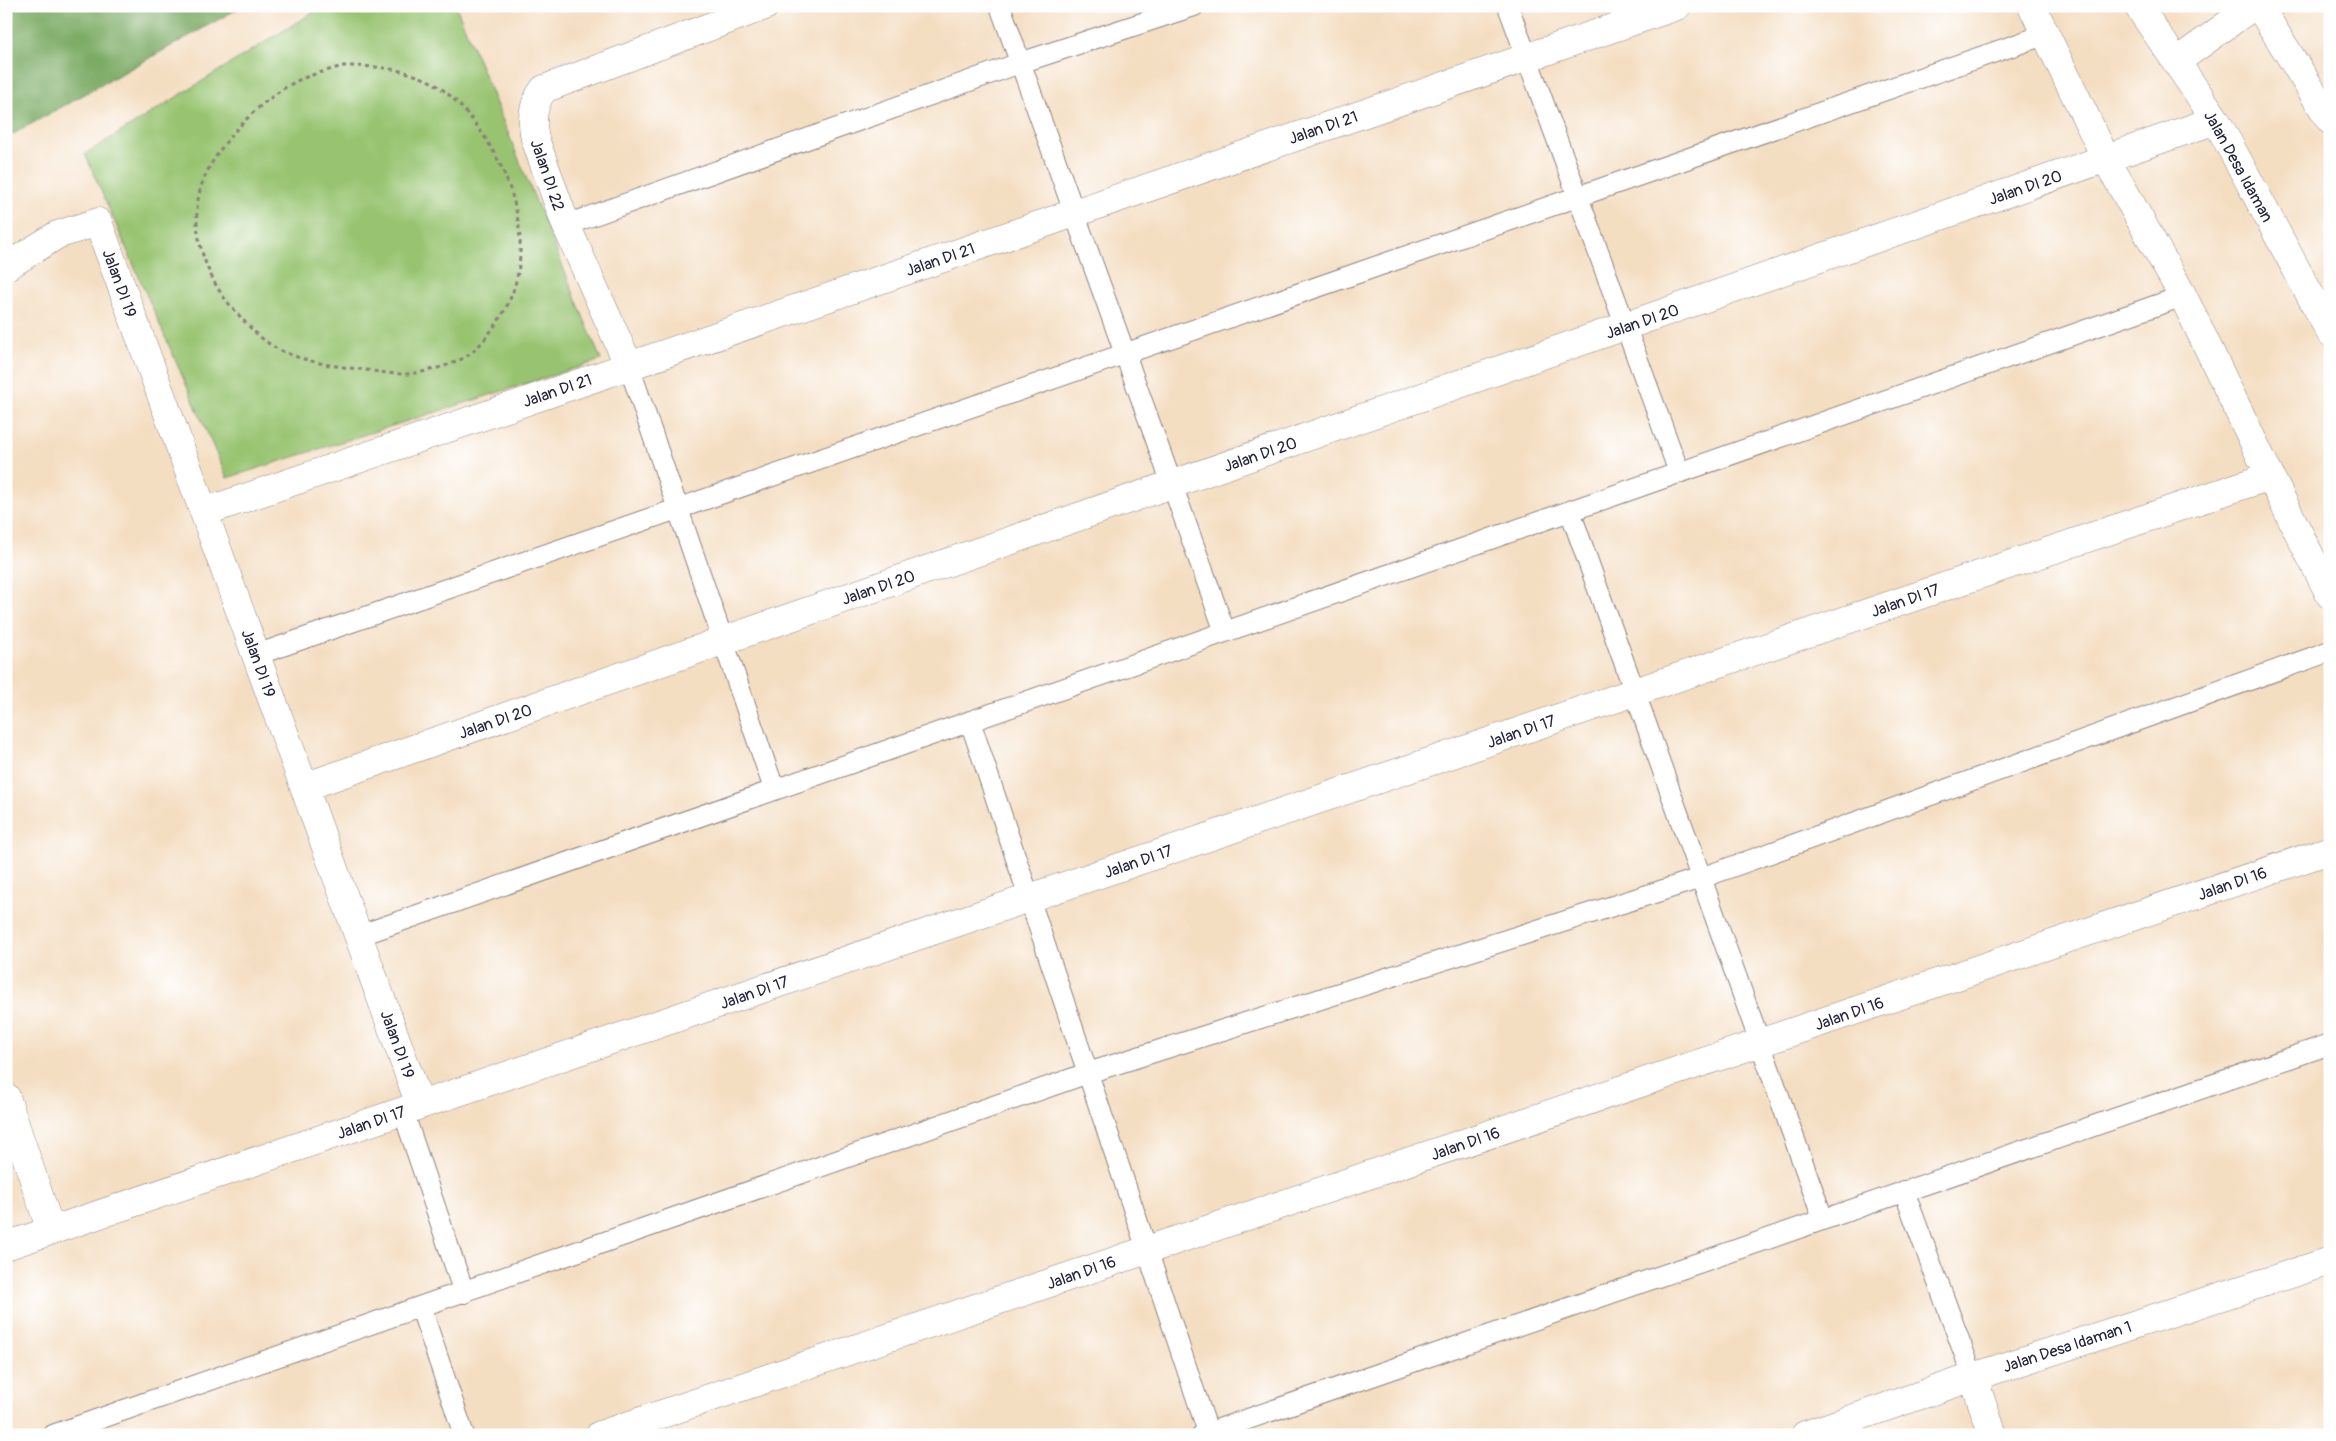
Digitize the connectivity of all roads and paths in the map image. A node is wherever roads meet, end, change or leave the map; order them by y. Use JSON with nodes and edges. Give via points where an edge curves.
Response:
{"nodes":[{"id":1,"x":765,"y":6,"type":"edge"},
{"id":2,"x":1000,"y":6,"type":"edge"},
{"id":3,"x":1194,"y":6,"type":"edge"},
{"id":4,"x":1508,"y":6,"type":"edge"},
{"id":5,"x":1677,"y":6,"type":"edge"},
{"id":6,"x":2032,"y":6,"type":"edge"},
{"id":7,"x":2138,"y":6,"type":"edge"},
{"id":8,"x":2253,"y":6,"type":"edge"},
{"id":9,"x":2259,"y":6,"type":"edge"},
{"id":10,"x":2047,"y":34,"type":"junction"},
{"id":11,"x":1527,"y":58,"type":"junction"},
{"id":12,"x":1020,"y":62,"type":"junction"},
{"id":13,"x":2176,"y":62,"type":"junction"},
{"id":14,"x":2216,"y":120,"type":"junction"},
{"id":15,"x":2330,"y":120,"type":"edge"},
{"id":16,"x":2106,"y":159,"type":"junction"},
{"id":17,"x":1579,"y":196,"type":"junction"},
{"id":18,"x":1074,"y":213,"type":"junction"},
{"id":19,"x":566,"y":225,"type":"junction"},
{"id":20,"x":6,"y":267,"type":"edge"},
{"id":21,"x":2183,"y":296,"type":"junction"},
{"id":22,"x":1626,"y":326,"type":"junction"},
{"id":23,"x":2330,"y":332,"type":"edge"},
{"id":24,"x":1125,"y":354,"type":"junction"},
{"id":25,"x":629,"y":366,"type":"junction"},
{"id":26,"x":370,"y":371,"type":"joint"},
{"id":27,"x":1680,"y":472,"type":"junction"},
{"id":28,"x":2270,"y":476,"type":"junction"},
{"id":29,"x":1172,"y":485,"type":"junction"},
{"id":30,"x":678,"y":508,"type":"junction"},
{"id":31,"x":1570,"y":511,"type":"junction"},
{"id":32,"x":204,"y":512,"type":"junction"},
{"id":33,"x":2330,"y":595,"type":"edge"},
{"id":34,"x":1225,"y":632,"type":"junction"},
{"id":35,"x":723,"y":641,"type":"junction"},
{"id":36,"x":2330,"y":652,"type":"edge"},
{"id":37,"x":256,"y":655,"type":"junction"},
{"id":38,"x":1635,"y":692,"type":"junction"},
{"id":39,"x":970,"y":721,"type":"junction"},
{"id":40,"x":304,"y":787,"type":"junction"},
{"id":41,"x":774,"y":789,"type":"junction"},
{"id":42,"x":2330,"y":850,"type":"edge"},
{"id":43,"x":1701,"y":878,"type":"junction"},
{"id":44,"x":1030,"y":898,"type":"junction"},
{"id":45,"x":358,"y":936,"type":"junction"},
{"id":46,"x":1760,"y":1043,"type":"junction"},
{"id":47,"x":2330,"y":1044,"type":"edge"},
{"id":48,"x":1088,"y":1073,"type":"junction"},
{"id":49,"x":6,"y":1097,"type":"edge"},
{"id":50,"x":411,"y":1108,"type":"junction"},
{"id":51,"x":1904,"y":1191,"type":"junction"},
{"id":52,"x":1823,"y":1220,"type":"junction"},
{"id":53,"x":51,"y":1231,"type":"junction"},
{"id":54,"x":6,"y":1246,"type":"edge"},
{"id":55,"x":1148,"y":1250,"type":"junction"},
{"id":56,"x":2330,"y":1261,"type":"edge"},
{"id":57,"x":464,"y":1293,"type":"junction"},
{"id":58,"x":421,"y":1308,"type":"junction"},
{"id":59,"x":1973,"y":1377,"type":"junction"},
{"id":60,"x":1206,"y":1434,"type":"edge"},
{"id":61,"x":1807,"y":1434,"type":"edge"},
{"id":62,"x":53,"y":1435,"type":"edge"},
{"id":63,"x":464,"y":1435,"type":"edge"},
{"id":64,"x":600,"y":1435,"type":"edge"},
{"id":65,"x":1993,"y":1435,"type":"edge"}],
"edges":[{"from":1,"to":19,"type":"street","name":"Jalan DI 22","via":[[544,89],[537,98],[532,126]]},
{"from":2,"to":12,"type":"lane"},
{"from":3,"to":12,"type":"lane"},
{"from":4,"to":11,"type":"lane"},
{"from":5,"to":11,"type":"street","name":"Jalan DI 21"},
{"from":6,"to":10,"type":"street"},
{"from":7,"to":13,"type":"street","name":"Jalan Desa Idaman"},
{"from":8,"to":13,"type":"street"},
{"from":9,"to":15,"type":"street"},
{"from":10,"to":16,"type":"street"},
{"from":10,"to":17,"type":"lane"},
{"from":11,"to":17,"type":"lane"},
{"from":11,"to":18,"type":"street","name":"Jalan DI 21"},
{"from":12,"to":18,"type":"lane"},
{"from":12,"to":19,"type":"lane"},
{"from":13,"to":14,"type":"street","name":"Jalan Desa Idaman"},
{"from":14,"to":16,"type":"street","name":"Jalan DI 20"},
{"from":14,"to":23,"type":"street","name":"Jalan Desa Idaman"},
{"from":16,"to":21,"type":"street"},
{"from":16,"to":22,"type":"street","name":"Jalan DI 20"},
{"from":17,"to":22,"type":"lane"},
{"from":17,"to":24,"type":"lane"},
{"from":18,"to":24,"type":"lane"},
{"from":18,"to":25,"type":"street","name":"Jalan DI 21"},
{"from":19,"to":25,"type":"street","name":"Jalan DI 22"},
{"from":20,"to":32,"type":"street","name":"Jalan DI 19","via":[[58,235],[98,222]]},
{"from":21,"to":27,"type":"lane"},
{"from":21,"to":28,"type":"street"},
{"from":22,"to":27,"type":"lane"},
{"from":22,"to":29,"type":"street","name":"Jalan DI 20"},
{"from":24,"to":29,"type":"lane"},
{"from":24,"to":30,"type":"lane"},
{"from":25,"to":30,"type":"lane"},
{"from":25,"to":32,"type":"street","name":"Jalan DI 21"},
{"from":26,"to":26,"type":"path","via":[[324,364],[280,351],[249,327],[224,298],[205,266],[196,224],[202,184],[220,151],[245,120],[269,99],[299,80],[342,66],[384,66],[427,79],[467,110],[494,151],[505,176],[522,247],[509,306],[470,355],[440,367],[405,374]]},
{"from":27,"to":31,"type":"lane"},
{"from":28,"to":33,"type":"street"},
{"from":28,"to":38,"type":"street","name":"Jalan DI 17"},
{"from":29,"to":34,"type":"lane"},
{"from":29,"to":35,"type":"street","name":"Jalan DI 20"},
{"from":30,"to":35,"type":"lane"},
{"from":30,"to":37,"type":"lane"},
{"from":31,"to":34,"type":"lane"},
{"from":31,"to":38,"type":"lane"},
{"from":32,"to":37,"type":"street","name":"Jalan DI 19"},
{"from":34,"to":39,"type":"lane"},
{"from":35,"to":40,"type":"street","name":"Jalan DI 20"},
{"from":35,"to":41,"type":"lane"},
{"from":36,"to":43,"type":"lane"},
{"from":37,"to":40,"type":"street","name":"Jalan DI 19"},
{"from":38,"to":43,"type":"lane"},
{"from":38,"to":44,"type":"street","name":"Jalan DI 17"},
{"from":39,"to":41,"type":"lane"},
{"from":39,"to":44,"type":"lane"},
{"from":40,"to":45,"type":"street","name":"Jalan DI 19"},
{"from":41,"to":45,"type":"lane"},
{"from":42,"to":46,"type":"street","name":"Jalan DI 16"},
{"from":43,"to":46,"type":"lane"},
{"from":43,"to":48,"type":"lane"},
{"from":44,"to":48,"type":"lane"},
{"from":44,"to":50,"type":"street","name":"Jalan DI 17"},
{"from":45,"to":50,"type":"street","name":"Jalan DI 19"},
{"from":46,"to":52,"type":"lane"},
{"from":46,"to":55,"type":"street","name":"Jalan DI 16"},
{"from":47,"to":51,"type":"lane"},
{"from":48,"to":55,"type":"lane"},
{"from":48,"to":57,"type":"lane"},
{"from":49,"to":53,"type":"street"},
{"from":50,"to":53,"type":"street","name":"Jalan DI 17"},
{"from":50,"to":57,"type":"lane"},
{"from":51,"to":52,"type":"lane"},
{"from":51,"to":59,"type":"lane"},
{"from":52,"to":60,"type":"lane"},
{"from":53,"to":54,"type":"street","name":"Jalan DI 17"},
{"from":55,"to":60,"type":"lane"},
{"from":55,"to":64,"type":"street","name":"Jalan DI 16"},
{"from":56,"to":59,"type":"street","name":"Jalan Desa Idaman 1"},
{"from":57,"to":58,"type":"lane"},
{"from":58,"to":62,"type":"lane"},
{"from":58,"to":63,"type":"lane"},
{"from":59,"to":61,"type":"street","name":"Jalan Desa Idaman 1"},
{"from":59,"to":65,"type":"street"}]}
